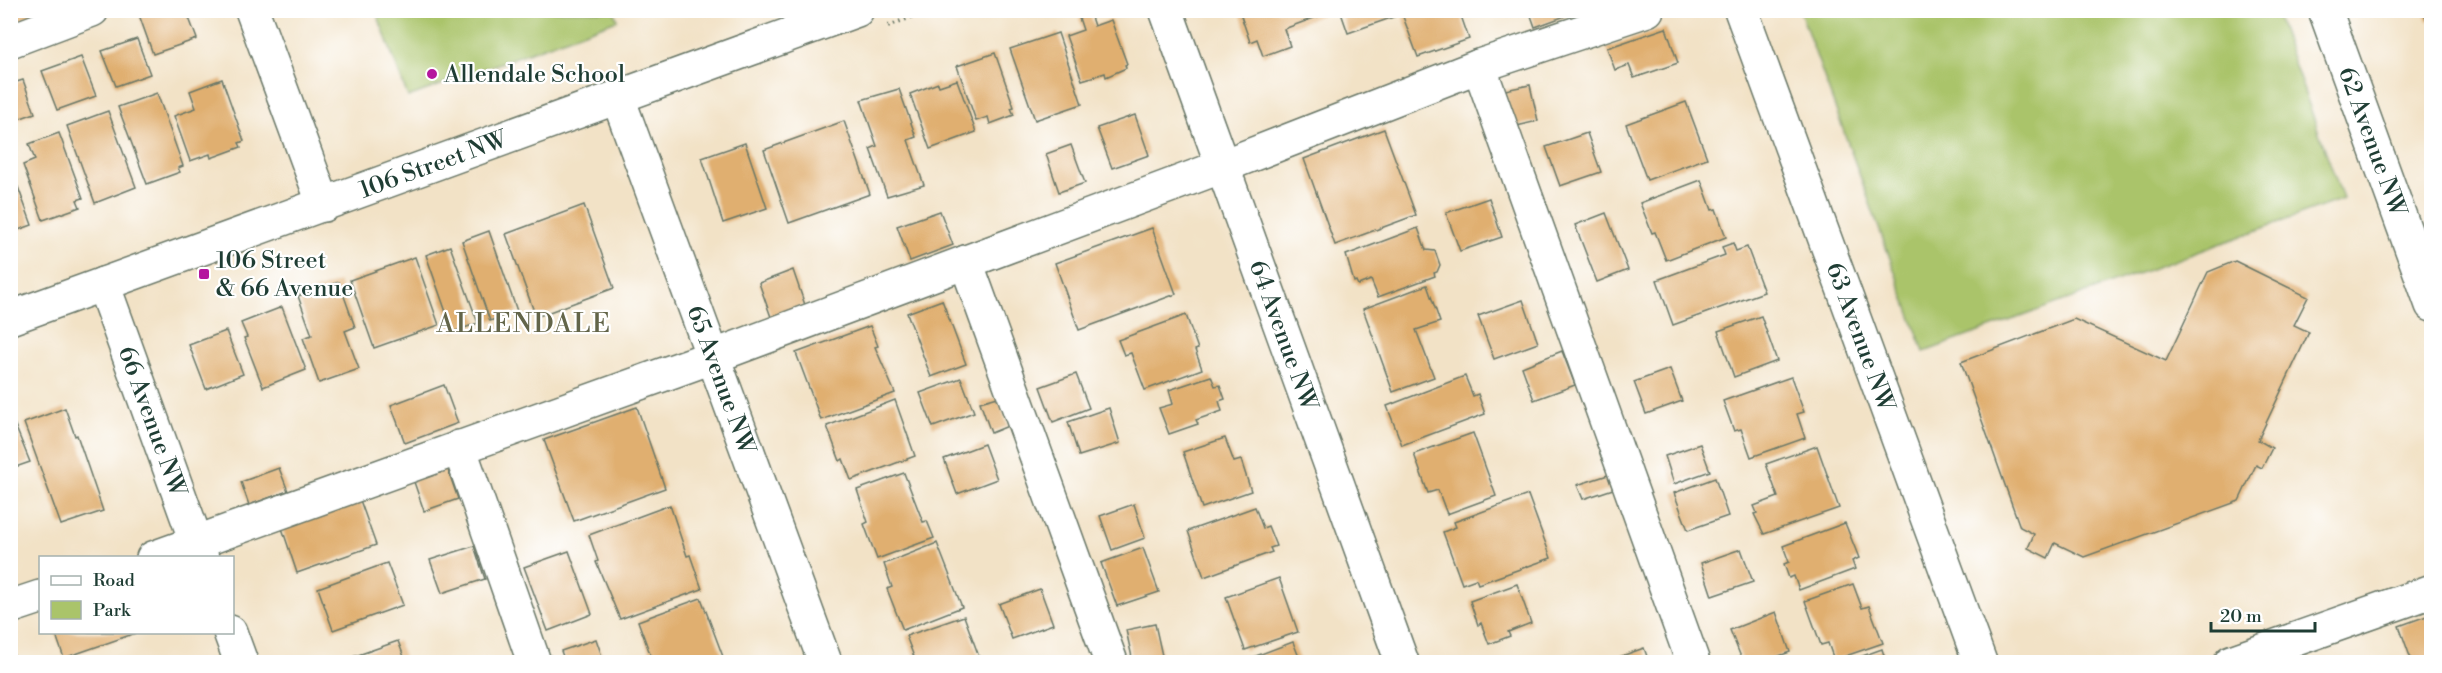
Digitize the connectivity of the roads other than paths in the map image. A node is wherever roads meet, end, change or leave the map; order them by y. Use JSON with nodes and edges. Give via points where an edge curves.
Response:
{"nodes":[{"id":1,"x":92,"y":10,"type":"edge"},
{"id":2,"x":252,"y":10,"type":"edge"},
{"id":3,"x":857,"y":10,"type":"edge"},
{"id":4,"x":1166,"y":10,"type":"edge"},
{"id":5,"x":1647,"y":10,"type":"edge"},
{"id":6,"x":1742,"y":10,"type":"edge"},
{"id":7,"x":2325,"y":10,"type":"edge"},
{"id":8,"x":10,"y":41,"type":"edge"},
{"id":9,"x":1479,"y":66,"type":"junction"},
{"id":10,"x":618,"y":98,"type":"junction"},
{"id":11,"x":1223,"y":166,"type":"junction"},
{"id":12,"x":324,"y":205,"type":"junction"},
{"id":13,"x":966,"y":262,"type":"junction"},
{"id":14,"x":103,"y":284,"type":"junction"},
{"id":15,"x":2432,"y":305,"type":"edge"},
{"id":16,"x":10,"y":318,"type":"edge"},
{"id":17,"x":712,"y":357,"type":"junction"},
{"id":18,"x":459,"y":447,"type":"junction"},
{"id":19,"x":200,"y":550,"type":"edge"},
{"id":20,"x":165,"y":556,"type":"edge"},
{"id":21,"x":2432,"y":591,"type":"edge"},
{"id":22,"x":39,"y":597,"type":"edge"},
{"id":23,"x":10,"y":607,"type":"edge"},
{"id":24,"x":230,"y":634,"type":"edge"},
{"id":25,"x":2270,"y":656,"type":"edge"},
{"id":26,"x":241,"y":663,"type":"edge"},
{"id":27,"x":534,"y":663,"type":"edge"},
{"id":28,"x":825,"y":663,"type":"edge"},
{"id":29,"x":1111,"y":663,"type":"edge"},
{"id":30,"x":1402,"y":663,"type":"edge"},
{"id":31,"x":1693,"y":663,"type":"edge"},
{"id":32,"x":1980,"y":663,"type":"edge"},
{"id":33,"x":2231,"y":663,"type":"edge"}],
"edges":[{"from":1,"to":8,"type":"street"},
{"from":2,"to":12,"type":"street"},
{"from":3,"to":10,"type":"street","name":"106 Street NW"},
{"from":4,"to":11,"type":"street","name":"64 Avenue NW"},
{"from":5,"to":9,"type":"street"},
{"from":6,"to":32,"type":"street","name":"63 Avenue NW"},
{"from":7,"to":15,"type":"street","name":"62 Avenue NW"},
{"from":9,"to":11,"type":"street"},
{"from":9,"to":31,"type":"street"},
{"from":10,"to":12,"type":"street","name":"106 Street NW"},
{"from":10,"to":17,"type":"street","name":"65 Avenue NW"},
{"from":11,"to":13,"type":"street"},
{"from":11,"to":30,"type":"street","name":"64 Avenue NW"},
{"from":12,"to":14,"type":"street","name":"106 Street NW"},
{"from":13,"to":17,"type":"street"},
{"from":13,"to":29,"type":"street"},
{"from":14,"to":16,"type":"street","name":"106 Street NW"},
{"from":14,"to":19,"type":"street","name":"66 Avenue NW"},
{"from":17,"to":18,"type":"street"},
{"from":17,"to":28,"type":"street","name":"65 Avenue NW"},
{"from":18,"to":19,"type":"street"},
{"from":18,"to":27,"type":"street"},
{"from":19,"to":20,"type":"street"},
{"from":21,"to":25,"type":"street"},
{"from":22,"to":23,"type":"street"},
{"from":24,"to":26,"type":"street"},
{"from":25,"to":33,"type":"street"}]}
